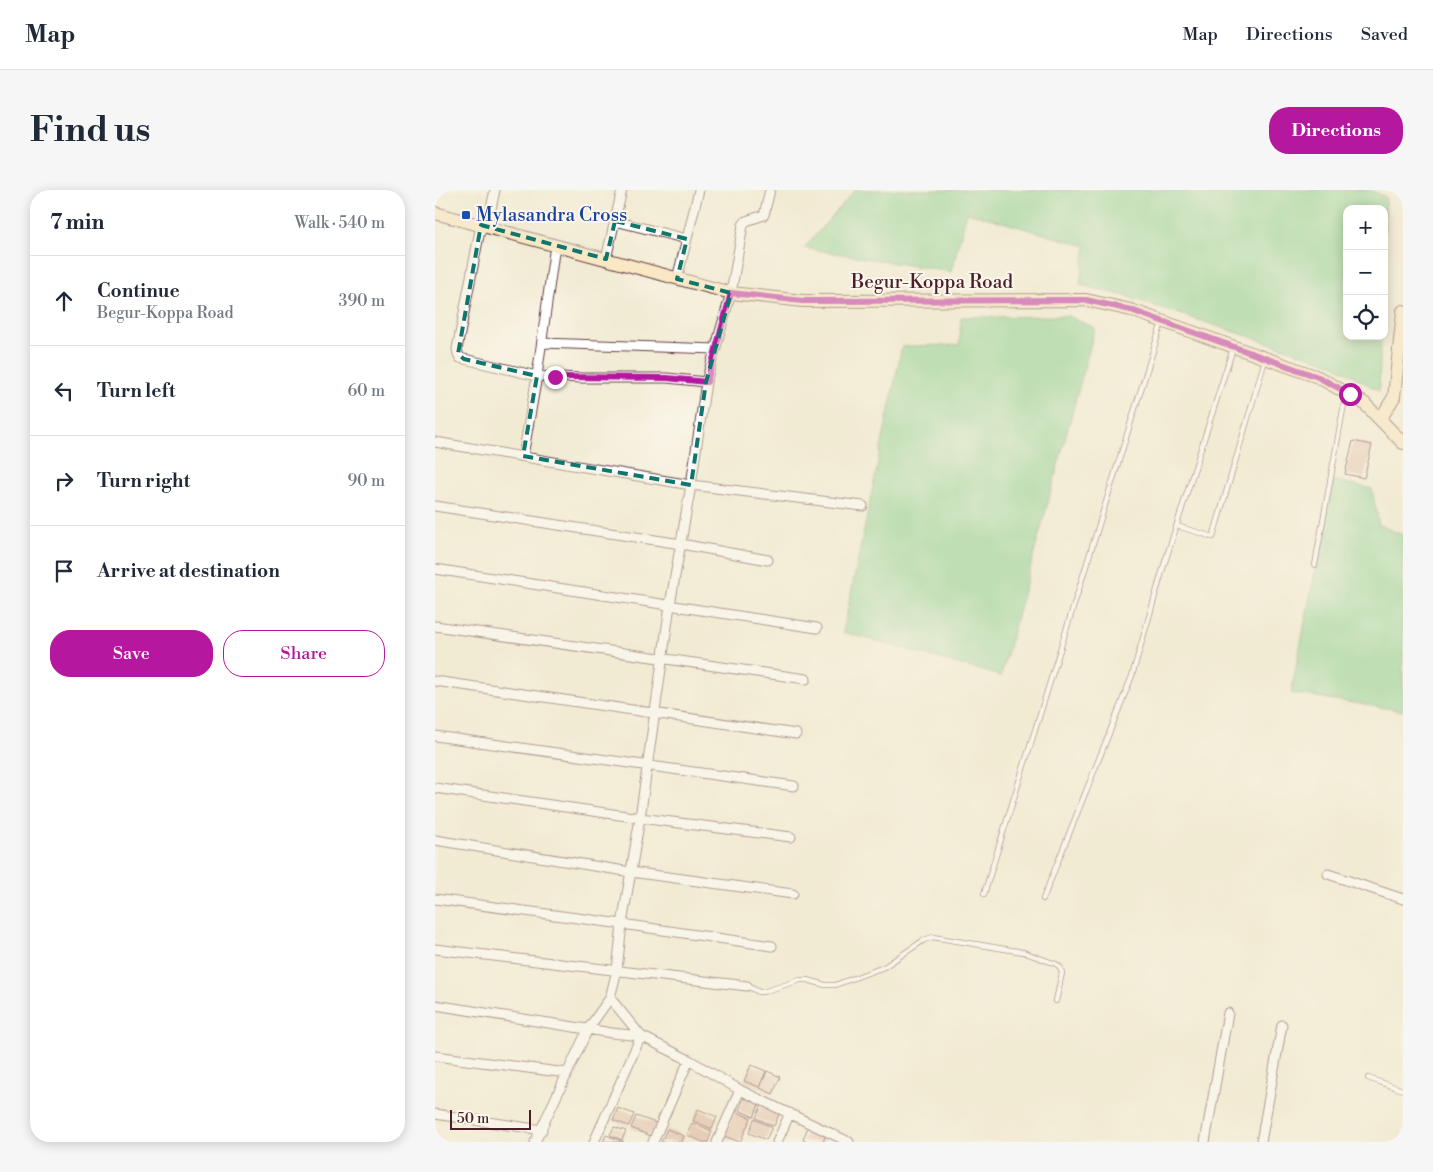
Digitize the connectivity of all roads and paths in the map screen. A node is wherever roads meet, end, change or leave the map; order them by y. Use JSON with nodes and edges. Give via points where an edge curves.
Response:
{"nodes":[{"id":1,"x":495,"y":190,"type":"edge"},
{"id":2,"x":622,"y":190,"type":"edge"},
{"id":3,"x":699,"y":190,"type":"edge"},
{"id":4,"x":770,"y":190,"type":"edge"},
{"id":5,"x":435,"y":213,"type":"edge"},
{"id":6,"x":615,"y":221,"type":"junction"},
{"id":7,"x":484,"y":226,"type":"junction"},
{"id":8,"x":687,"y":238,"type":"junction"},
{"id":9,"x":555,"y":245,"type":"junction"},
{"id":10,"x":606,"y":259,"type":"junction"},
{"id":11,"x":677,"y":279,"type":"junction"},
{"id":12,"x":731,"y":293,"type":"junction"},
{"id":13,"x":1403,"y":311,"type":"edge"},
{"id":14,"x":1162,"y":321,"type":"junction"},
{"id":15,"x":542,"y":343,"type":"junction"},
{"id":16,"x":1233,"y":346,"type":"junction"},
{"id":17,"x":716,"y":349,"type":"junction"},
{"id":18,"x":1265,"y":359,"type":"junction"},
{"id":19,"x":537,"y":376,"type":"junction"},
{"id":20,"x":707,"y":382,"type":"junction"},
{"id":21,"x":1346,"y":392,"type":"junction"},
{"id":22,"x":1381,"y":418,"type":"junction"},
{"id":23,"x":435,"y":442,"type":"edge"},
{"id":24,"x":1403,"y":443,"type":"edge"},
{"id":25,"x":523,"y":456,"type":"junction"},
{"id":26,"x":691,"y":485,"type":"junction"},
{"id":27,"x":435,"y":506,"type":"edge"},
{"id":28,"x":863,"y":506,"type":"dead end"},
{"id":29,"x":1177,"y":526,"type":"junction"},
{"id":30,"x":681,"y":544,"type":"junction"},
{"id":31,"x":768,"y":560,"type":"dead end"},
{"id":32,"x":1315,"y":565,"type":"dead end"},
{"id":33,"x":435,"y":569,"type":"edge"},
{"id":34,"x":669,"y":605,"type":"junction"},
{"id":35,"x":435,"y":626,"type":"edge"},
{"id":36,"x":817,"y":628,"type":"dead end"},
{"id":37,"x":662,"y":659,"type":"junction"},
{"id":38,"x":806,"y":680,"type":"dead end"},
{"id":39,"x":435,"y":681,"type":"edge"},
{"id":40,"x":654,"y":712,"type":"junction"},
{"id":41,"x":797,"y":734,"type":"dead end"},
{"id":42,"x":435,"y":736,"type":"edge"},
{"id":43,"x":647,"y":765,"type":"junction"},
{"id":44,"x":794,"y":786,"type":"dead end"},
{"id":45,"x":435,"y":788,"type":"edge"},
{"id":46,"x":640,"y":818,"type":"junction"},
{"id":47,"x":791,"y":836,"type":"dead end"},
{"id":48,"x":435,"y":840,"type":"edge"},
{"id":49,"x":631,"y":872,"type":"junction"},
{"id":50,"x":1328,"y":874,"type":"dead end"},
{"id":51,"x":793,"y":894,"type":"dead end"},
{"id":52,"x":985,"y":894,"type":"dead end"},
{"id":53,"x":435,"y":899,"type":"edge"},
{"id":54,"x":1043,"y":899,"type":"dead end"},
{"id":55,"x":1403,"y":899,"type":"edge"},
{"id":56,"x":622,"y":924,"type":"junction"},
{"id":57,"x":772,"y":946,"type":"dead end"},
{"id":58,"x":435,"y":949,"type":"edge"},
{"id":59,"x":617,"y":970,"type":"junction"},
{"id":60,"x":747,"y":986,"type":"joint"},
{"id":61,"x":610,"y":998,"type":"junction"},
{"id":62,"x":1056,"y":1001,"type":"dead end"},
{"id":63,"x":435,"y":1005,"type":"edge"},
{"id":64,"x":1228,"y":1013,"type":"dead end"},
{"id":65,"x":1282,"y":1025,"type":"dead end"},
{"id":66,"x":588,"y":1029,"type":"junction"},
{"id":67,"x":641,"y":1036,"type":"junction"},
{"id":68,"x":435,"y":1056,"type":"edge"},
{"id":69,"x":689,"y":1060,"type":"junction"},
{"id":70,"x":567,"y":1073,"type":"junction"},
{"id":71,"x":1368,"y":1078,"type":"dead end"},
{"id":72,"x":740,"y":1090,"type":"junction"},
{"id":73,"x":1403,"y":1090,"type":"edge"},
{"id":74,"x":790,"y":1113,"type":"junction"},
{"id":75,"x":435,"y":1114,"type":"edge"},
{"id":76,"x":542,"y":1130,"type":"junction"},
{"id":77,"x":835,"y":1139,"type":"edge"},
{"id":78,"x":535,"y":1142,"type":"edge"},
{"id":79,"x":594,"y":1142,"type":"edge"},
{"id":80,"x":653,"y":1142,"type":"edge"},
{"id":81,"x":717,"y":1142,"type":"edge"},
{"id":82,"x":777,"y":1142,"type":"edge"},
{"id":83,"x":849,"y":1142,"type":"edge"},
{"id":84,"x":1205,"y":1142,"type":"edge"},
{"id":85,"x":1261,"y":1142,"type":"edge"}],
"edges":[{"from":1,"to":7,"type":"street"},
{"from":2,"to":6,"type":"street"},
{"from":3,"to":8,"type":"street"},
{"from":4,"to":12,"type":"street","via":[[764,215],[743,225]]},
{"from":5,"to":7,"type":"main road","name":"Begur-Koppa Road"},
{"from":6,"to":8,"type":"street"},
{"from":6,"to":10,"type":"street"},
{"from":7,"to":9,"type":"main road","name":"Begur-Koppa Road"},
{"from":7,"to":19,"type":"street","via":[[458,354],[460,358]]},
{"from":8,"to":11,"type":"street"},
{"from":9,"to":10,"type":"main road","name":"Begur-Koppa Road"},
{"from":9,"to":15,"type":"street"},
{"from":10,"to":11,"type":"main road","name":"Begur-Koppa Road"},
{"from":11,"to":12,"type":"main road","name":"Begur-Koppa Road"},
{"from":12,"to":14,"type":"main road","name":"Begur-Koppa Road","via":[[803,301],[1086,300]]},
{"from":12,"to":17,"type":"street"},
{"from":13,"to":22,"type":"main road","via":[[1394,397]]},
{"from":14,"to":16,"type":"main road","name":"Begur-Koppa Road"},
{"from":14,"to":52,"type":"lane"},
{"from":15,"to":17,"type":"street"},
{"from":15,"to":19,"type":"street"},
{"from":16,"to":18,"type":"main road","name":"Begur-Koppa Road"},
{"from":16,"to":29,"type":"lane"},
{"from":17,"to":20,"type":"street"},
{"from":18,"to":21,"type":"main road","name":"Begur-Koppa Road","via":[[1318,377]]},
{"from":18,"to":29,"type":"lane","via":[[1213,537]]},
{"from":19,"to":20,"type":"street","via":[[667,378]]},
{"from":19,"to":25,"type":"street"},
{"from":20,"to":26,"type":"street"},
{"from":21,"to":22,"type":"main road","name":"Begur-Koppa Road"},
{"from":21,"to":32,"type":"lane"},
{"from":22,"to":24,"type":"main road","name":"Begur-Koppa Road"},
{"from":23,"to":25,"type":"street"},
{"from":25,"to":26,"type":"street"},
{"from":26,"to":28,"type":"street"},
{"from":26,"to":30,"type":"street"},
{"from":27,"to":30,"type":"street"},
{"from":29,"to":54,"type":"lane","via":[[1132,676]]},
{"from":30,"to":31,"type":"street"},
{"from":30,"to":34,"type":"street"},
{"from":33,"to":34,"type":"street"},
{"from":34,"to":36,"type":"street"},
{"from":34,"to":37,"type":"street"},
{"from":35,"to":37,"type":"street"},
{"from":37,"to":38,"type":"street"},
{"from":37,"to":40,"type":"street"},
{"from":39,"to":40,"type":"street"},
{"from":40,"to":41,"type":"street"},
{"from":40,"to":43,"type":"street"},
{"from":42,"to":43,"type":"street"},
{"from":43,"to":44,"type":"street"},
{"from":43,"to":46,"type":"street"},
{"from":45,"to":46,"type":"street"},
{"from":46,"to":47,"type":"street"},
{"from":46,"to":49,"type":"street"},
{"from":48,"to":49,"type":"street"},
{"from":49,"to":51,"type":"street"},
{"from":49,"to":56,"type":"street"},
{"from":50,"to":55,"type":"street"},
{"from":53,"to":56,"type":"street"},
{"from":56,"to":57,"type":"street"},
{"from":56,"to":59,"type":"street"},
{"from":58,"to":59,"type":"street"},
{"from":59,"to":60,"type":"street"},
{"from":59,"to":61,"type":"street"},
{"from":60,"to":62,"type":"lane","via":[[763,992],[808,980],[835,986],[884,967],[933,937],[1023,952],[1057,964],[1062,973]]},
{"from":61,"to":66,"type":"street"},
{"from":61,"to":67,"type":"street"},
{"from":63,"to":66,"type":"street"},
{"from":64,"to":84,"type":"street"},
{"from":65,"to":85,"type":"street"},
{"from":66,"to":67,"type":"street"},
{"from":66,"to":70,"type":"street"},
{"from":67,"to":69,"type":"street"},
{"from":67,"to":79,"type":"street"},
{"from":68,"to":70,"type":"street"},
{"from":69,"to":72,"type":"street"},
{"from":69,"to":80,"type":"street"},
{"from":70,"to":76,"type":"street"},
{"from":71,"to":73,"type":"lane"},
{"from":72,"to":74,"type":"street"},
{"from":72,"to":81,"type":"street"},
{"from":74,"to":77,"type":"street"},
{"from":74,"to":82,"type":"street"},
{"from":75,"to":76,"type":"street"},
{"from":76,"to":78,"type":"street"},
{"from":77,"to":83,"type":"street"}]}
